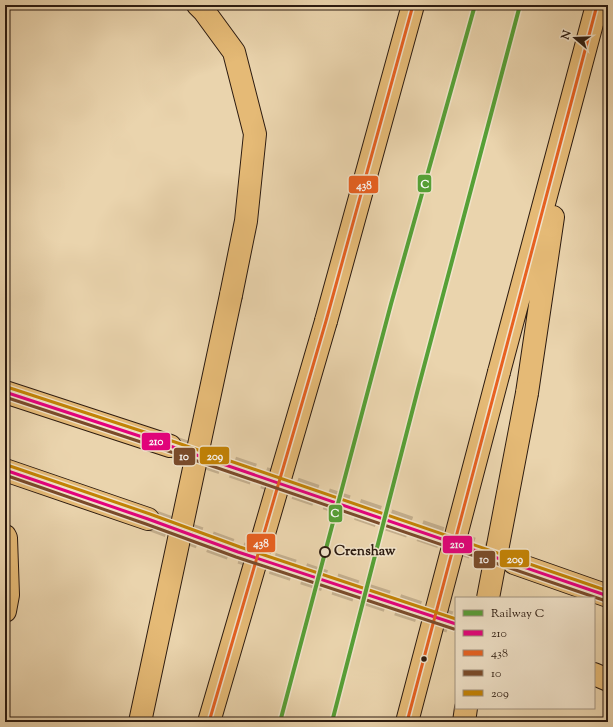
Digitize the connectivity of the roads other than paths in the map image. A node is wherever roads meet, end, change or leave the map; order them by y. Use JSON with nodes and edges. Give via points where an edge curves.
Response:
{"nodes":[{"id":1,"x":198,"y":5,"type":"edge"},
{"id":2,"x":413,"y":5,"type":"edge"},
{"id":3,"x":597,"y":5,"type":"edge"},
{"id":4,"x":568,"y":115,"type":"junction"},
{"id":5,"x":5,"y":392,"type":"edge"},
{"id":6,"x":170,"y":446,"type":"tunnel mouth"},
{"id":7,"x":5,"y":470,"type":"edge"},
{"id":8,"x":148,"y":518,"type":"tunnel mouth"},
{"id":9,"x":5,"y":536,"type":"edge"},
{"id":10,"x":514,"y":563,"type":"tunnel mouth"},
{"id":11,"x":608,"y":596,"type":"edge"},
{"id":12,"x":488,"y":597,"type":"edge"},
{"id":13,"x":5,"y":611,"type":"edge"},
{"id":14,"x":595,"y":674,"type":"edge"},
{"id":15,"x":608,"y":680,"type":"edge"},
{"id":16,"x":466,"y":709,"type":"edge"},
{"id":17,"x":140,"y":722,"type":"edge"},
{"id":18,"x":209,"y":722,"type":"edge"},
{"id":19,"x":407,"y":722,"type":"edge"},
{"id":20,"x":464,"y":722,"type":"edge"}],
"edges":[{"from":1,"to":17,"type":"main road","bridge":true,"via":[[234,52],[255,134],[246,221]]},
{"from":2,"to":18,"type":"main road","bridge":true,"via":[[326,320]]},
{"from":3,"to":4,"type":"main road"},
{"from":4,"to":12,"type":"main road","bridge":true,"via":[[527,393]]},
{"from":4,"to":19,"type":"main road","bridge":true},
{"from":5,"to":6,"type":"main road"},
{"from":7,"to":8,"type":"main road"},
{"from":9,"to":13,"type":"main road","via":[[8,595]]},
{"from":10,"to":11,"type":"main road"},
{"from":14,"to":15,"type":"main road"},
{"from":16,"to":20,"type":"main road"}]}
